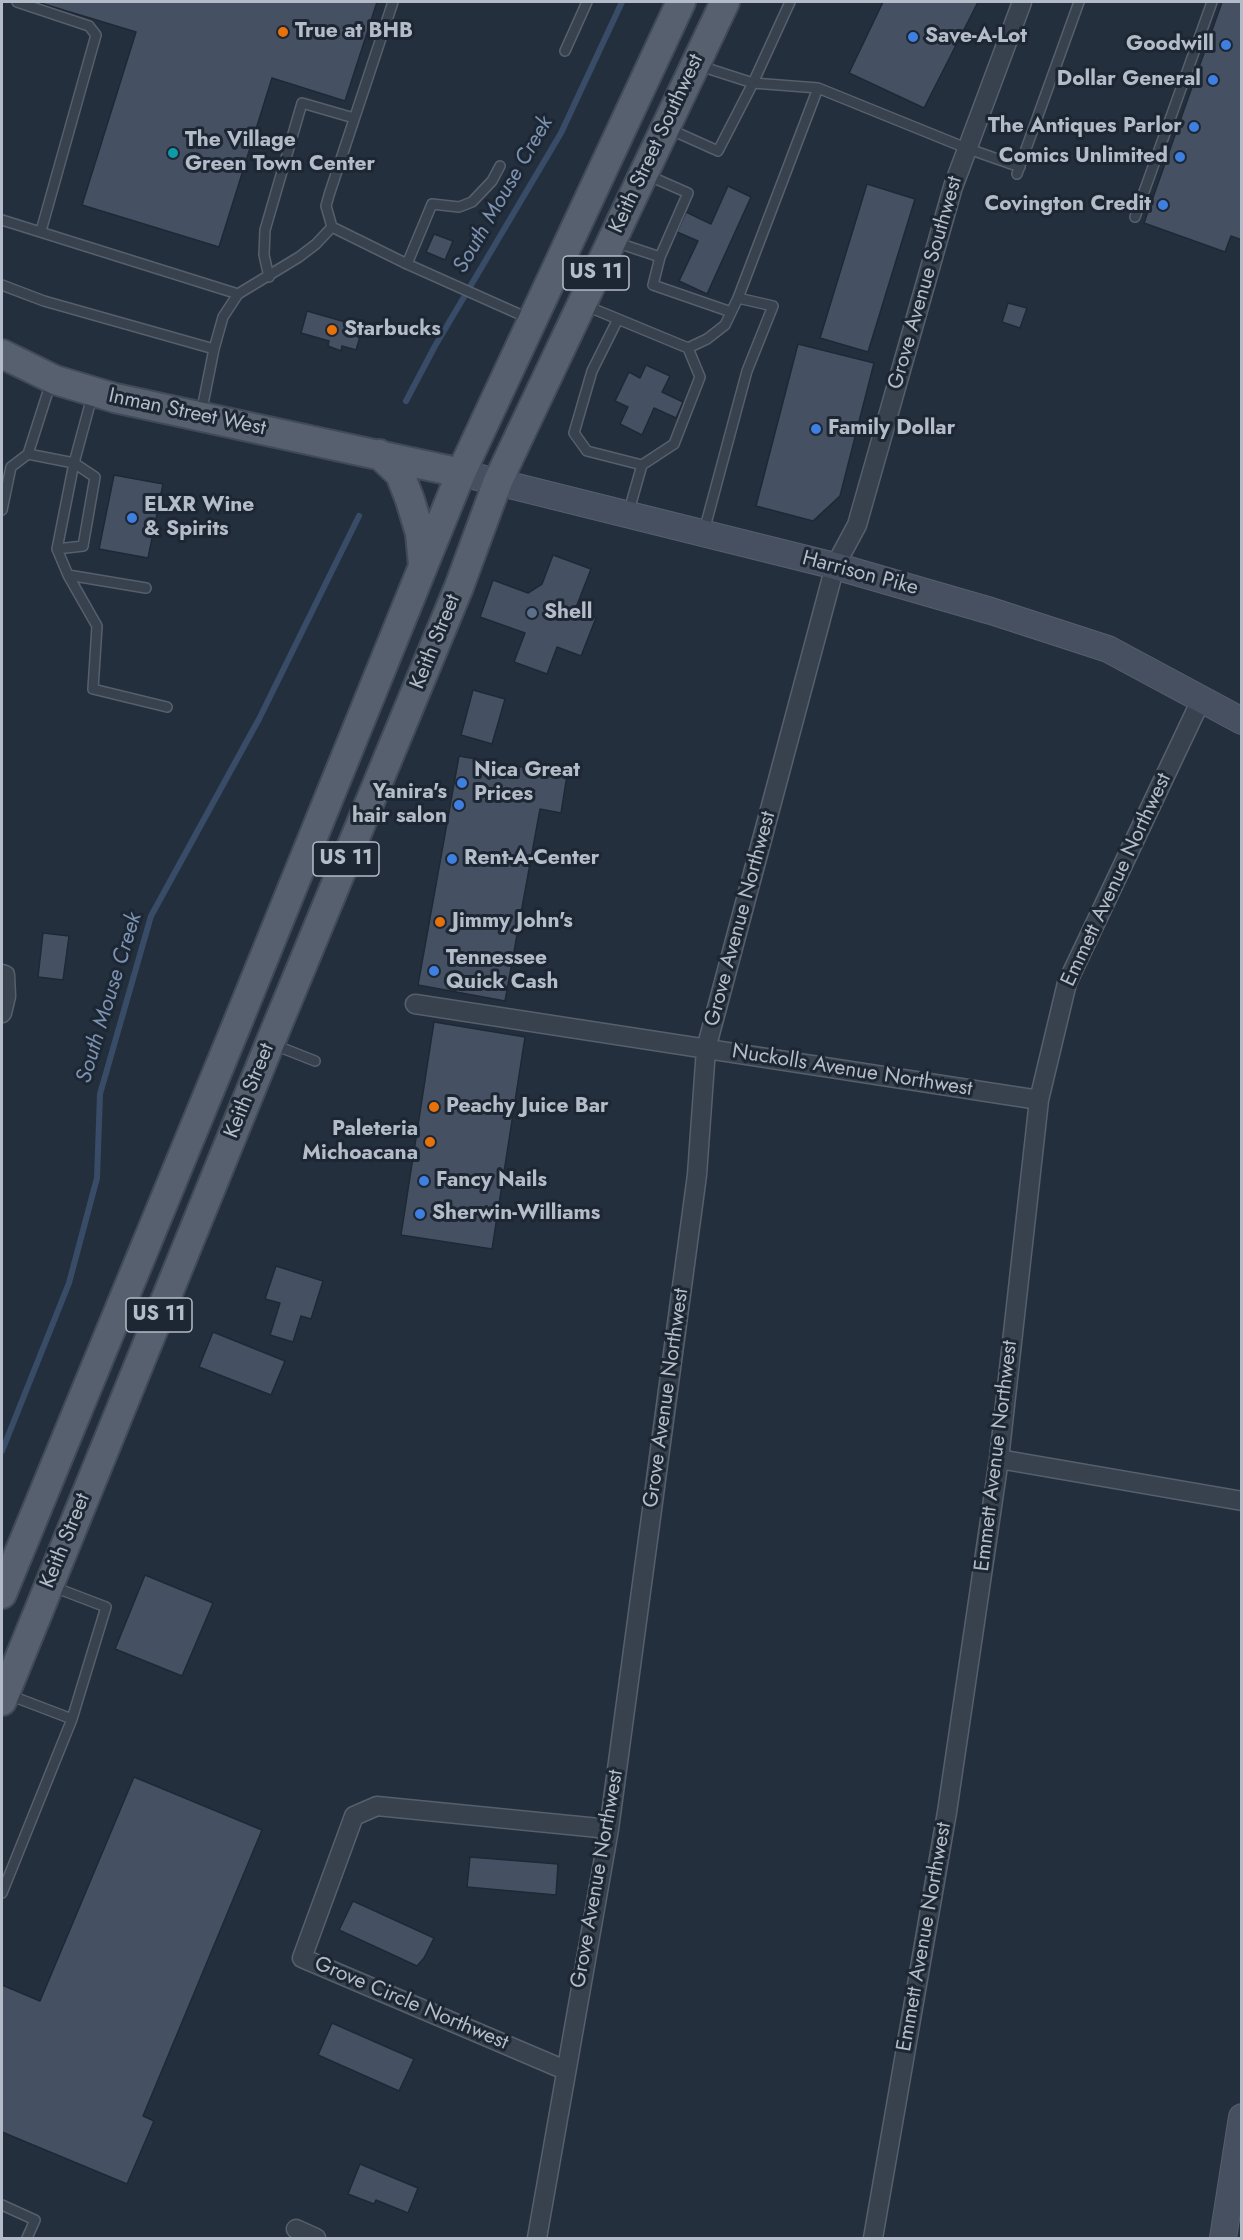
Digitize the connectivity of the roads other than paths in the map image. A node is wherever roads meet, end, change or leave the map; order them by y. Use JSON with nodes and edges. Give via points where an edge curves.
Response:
{"nodes":[{"id":1,"x":17,"y":2,"type":"edge"},
{"id":2,"x":393,"y":2,"type":"edge"},
{"id":3,"x":587,"y":2,"type":"edge"},
{"id":4,"x":681,"y":2,"type":"edge"},
{"id":5,"x":725,"y":2,"type":"edge"},
{"id":6,"x":790,"y":2,"type":"edge"},
{"id":7,"x":1022,"y":2,"type":"edge"},
{"id":8,"x":1078,"y":2,"type":"edge"},
{"id":9,"x":1212,"y":2,"type":"edge"},
{"id":10,"x":660,"y":46,"type":"junction"},
{"id":11,"x":566,"y":51,"type":"dead end"},
{"id":12,"x":695,"y":64,"type":"junction"},
{"id":13,"x":753,"y":83,"type":"junction"},
{"id":14,"x":818,"y":88,"type":"junction"},
{"id":15,"x":354,"y":118,"type":"junction"},
{"id":16,"x":665,"y":128,"type":"junction"},
{"id":17,"x":966,"y":148,"type":"junction"},
{"id":18,"x":500,"y":166,"type":"dead end"},
{"id":19,"x":645,"y":174,"type":"junction"},
{"id":20,"x":1135,"y":217,"type":"dead end"},
{"id":21,"x":2,"y":220,"type":"edge"},
{"id":22,"x":332,"y":226,"type":"junction"},
{"id":23,"x":41,"y":231,"type":"junction"},
{"id":24,"x":611,"y":241,"type":"junction"},
{"id":25,"x":660,"y":257,"type":"junction"},
{"id":26,"x":407,"y":264,"type":"junction"},
{"id":27,"x":269,"y":277,"type":"junction"},
{"id":28,"x":2,"y":285,"type":"edge"},
{"id":29,"x":238,"y":294,"type":"junction"},
{"id":30,"x":738,"y":298,"type":"junction"},
{"id":31,"x":581,"y":304,"type":"junction"},
{"id":32,"x":731,"y":312,"type":"junction"},
{"id":33,"x":618,"y":319,"type":"junction"},
{"id":34,"x":532,"y":320,"type":"junction"},
{"id":35,"x":688,"y":348,"type":"junction"},
{"id":36,"x":214,"y":349,"type":"junction"},
{"id":37,"x":2,"y":354,"type":"edge"},
{"id":38,"x":52,"y":378,"type":"junction"},
{"id":39,"x":93,"y":392,"type":"junction"},
{"id":40,"x":200,"y":417,"type":"junction"},
{"id":41,"x":28,"y":454,"type":"junction"},
{"id":42,"x":379,"y":454,"type":"junction"},
{"id":43,"x":74,"y":463,"type":"junction"},
{"id":44,"x":642,"y":465,"type":"junction"},
{"id":45,"x":461,"y":472,"type":"junction"},
{"id":46,"x":498,"y":481,"type":"junction"},
{"id":47,"x":2,"y":510,"type":"edge"},
{"id":48,"x":628,"y":514,"type":"junction"},
{"id":49,"x":704,"y":533,"type":"junction"},
{"id":50,"x":57,"y":549,"type":"junction"},
{"id":51,"x":835,"y":566,"type":"junction"},
{"id":52,"x":423,"y":568,"type":"junction"},
{"id":53,"x":68,"y":575,"type":"junction"},
{"id":54,"x":146,"y":588,"type":"dead end"},
{"id":55,"x":1201,"y":700,"type":"junction"},
{"id":56,"x":167,"y":707,"type":"dead end"},
{"id":57,"x":1242,"y":721,"type":"edge"},
{"id":58,"x":3,"y":974,"type":"edge"},
{"id":59,"x":415,"y":1004,"type":"dead end"},
{"id":60,"x":2,"y":1013,"type":"edge"},
{"id":61,"x":235,"y":1029,"type":"junction"},
{"id":62,"x":270,"y":1043,"type":"junction"},
{"id":63,"x":706,"y":1049,"type":"junction"},
{"id":64,"x":315,"y":1061,"type":"dead end"},
{"id":65,"x":1039,"y":1100,"type":"junction"},
{"id":66,"x":999,"y":1459,"type":"junction"},
{"id":67,"x":1242,"y":1501,"type":"edge"},
{"id":68,"x":48,"y":1585,"type":"junction"},
{"id":69,"x":2,"y":1594,"type":"edge"},
{"id":70,"x":2,"y":1696,"type":"edge"},
{"id":71,"x":72,"y":1719,"type":"junction"},
{"id":72,"x":609,"y":1828,"type":"junction"},
{"id":73,"x":2,"y":1893,"type":"edge"},
{"id":74,"x":565,"y":2070,"type":"junction"},
{"id":75,"x":1242,"y":2117,"type":"edge"},
{"id":76,"x":1236,"y":2192,"type":"edge"},
{"id":77,"x":2,"y":2205,"type":"edge"},
{"id":78,"x":296,"y":2229,"type":"dead end"},
{"id":79,"x":27,"y":2238,"type":"edge"},
{"id":80,"x":316,"y":2238,"type":"edge"},
{"id":81,"x":537,"y":2238,"type":"edge"},
{"id":82,"x":873,"y":2238,"type":"edge"},
{"id":83,"x":1223,"y":2238,"type":"edge"}],
"edges":[{"from":1,"to":23,"type":"lane","via":[[89,26],[96,35]]},
{"from":2,"to":15,"type":"lane"},
{"from":3,"to":11,"type":"lane"},
{"from":4,"to":10,"type":"main road","name":"Keith Street Southwest","number":"US 11"},
{"from":5,"to":12,"type":"main road","name":"Keith Street Southwest","number":"US 11"},
{"from":6,"to":13,"type":"lane"},
{"from":7,"to":17,"type":"street","name":"Grove Avenue Southwest"},
{"from":8,"to":17,"type":"lane","via":[[1018,170]]},
{"from":9,"to":20,"type":"lane"},
{"from":10,"to":12,"type":"main road"},
{"from":10,"to":34,"type":"main road","name":"Keith Street Southwest","number":"US 11"},
{"from":12,"to":13,"type":"lane"},
{"from":12,"to":16,"type":"main road","name":"Keith Street Southwest","number":"US 11"},
{"from":13,"to":14,"type":"lane"},
{"from":13,"to":16,"type":"lane","via":[[718,151]]},
{"from":14,"to":17,"type":"lane"},
{"from":14,"to":30,"type":"lane"},
{"from":15,"to":22,"type":"lane","via":[[326,206]]},
{"from":15,"to":27,"type":"lane","via":[[302,103],[265,230],[264,255]]},
{"from":16,"to":19,"type":"main road","name":"Keith Street Southwest","number":"US 11"},
{"from":17,"to":51,"type":"street","name":"Grove Avenue Southwest","via":[[857,525]]},
{"from":18,"to":26,"type":"lane","via":[[472,202],[459,207],[432,204]]},
{"from":19,"to":24,"type":"main road","name":"Keith Street Southwest","number":"US 11"},
{"from":19,"to":25,"type":"lane","via":[[688,193]]},
{"from":21,"to":23,"type":"lane"},
{"from":22,"to":26,"type":"lane"},
{"from":22,"to":27,"type":"lane","via":[[316,244]]},
{"from":23,"to":29,"type":"lane"},
{"from":24,"to":25,"type":"lane"},
{"from":24,"to":31,"type":"main road","name":"Keith Street Southwest","number":"US 11"},
{"from":25,"to":32,"type":"lane","via":[[653,285]]},
{"from":26,"to":34,"type":"lane"},
{"from":27,"to":29,"type":"lane"},
{"from":28,"to":36,"type":"lane","via":[[44,301]]},
{"from":29,"to":36,"type":"lane","via":[[223,317]]},
{"from":30,"to":32,"type":"lane"},
{"from":30,"to":49,"type":"lane","via":[[773,306],[747,371]]},
{"from":31,"to":33,"type":"lane"},
{"from":31,"to":46,"type":"main road","name":"Keith Street Southwest","number":"US 11"},
{"from":32,"to":35,"type":"lane","via":[[725,325]]},
{"from":33,"to":35,"type":"lane"},
{"from":33,"to":44,"type":"lane","via":[[592,371],[574,433],[587,451]]},
{"from":34,"to":45,"type":"main road","name":"Keith Street Southwest","number":"US 11"},
{"from":35,"to":44,"type":"lane","via":[[700,376],[674,444]]},
{"from":36,"to":40,"type":"lane"},
{"from":37,"to":38,"type":"main road","name":"Inman Street West"},
{"from":38,"to":39,"type":"main road","name":"Inman Street West"},
{"from":38,"to":41,"type":"lane"},
{"from":39,"to":40,"type":"main road","name":"Inman Street West"},
{"from":39,"to":43,"type":"lane"},
{"from":40,"to":42,"type":"main road","name":"Inman Street West"},
{"from":41,"to":43,"type":"lane"},
{"from":41,"to":47,"type":"lane","via":[[10,467]]},
{"from":42,"to":45,"type":"main road","name":"Inman Street West"},
{"from":42,"to":52,"type":"main road","via":[[400,474],[420,533]]},
{"from":43,"to":50,"type":"lane"},
{"from":43,"to":50,"type":"lane","via":[[95,477],[83,546]]},
{"from":44,"to":48,"type":"lane"},
{"from":45,"to":46,"type":"main road","name":"Harrison Pike"},
{"from":45,"to":52,"type":"main road","name":"Keith Street","number":"US 11"},
{"from":46,"to":48,"type":"main road","name":"Harrison Pike"},
{"from":46,"to":62,"type":"main road","name":"Keith Street","number":"US 11","via":[[459,586]]},
{"from":48,"to":49,"type":"main road","name":"Harrison Pike"},
{"from":49,"to":51,"type":"main road","name":"Harrison Pike"},
{"from":50,"to":53,"type":"lane"},
{"from":51,"to":55,"type":"main road","name":"Harrison Pike","via":[[1108,649]]},
{"from":51,"to":63,"type":"street","name":"Grove Avenue Northwest"},
{"from":52,"to":61,"type":"main road","name":"Keith Street","number":"US 11"},
{"from":53,"to":54,"type":"lane"},
{"from":53,"to":56,"type":"lane","via":[[97,626],[93,689]]},
{"from":55,"to":57,"type":"main road","name":"Harrison Pike"},
{"from":55,"to":65,"type":"street","name":"Emmett Avenue Northwest","via":[[1067,983]]},
{"from":58,"to":60,"type":"street","via":[[6,996]]},
{"from":59,"to":63,"type":"street","name":"Nuckolls Avenue Northwest"},
{"from":61,"to":62,"type":"main road"},
{"from":61,"to":69,"type":"main road","name":"Keith Street","number":"US 11"},
{"from":62,"to":64,"type":"lane"},
{"from":62,"to":68,"type":"main road","name":"Keith Street","number":"US 11"},
{"from":63,"to":65,"type":"street","name":"Nuckolls Avenue Northwest"},
{"from":63,"to":72,"type":"street","name":"Grove Avenue Northwest","via":[[697,1175]]},
{"from":65,"to":66,"type":"street","name":"Emmett Avenue Northwest"},
{"from":66,"to":67,"type":"street"},
{"from":66,"to":82,"type":"street","name":"Emmett Avenue Northwest","via":[[947,1812]]},
{"from":68,"to":70,"type":"main road","name":"Keith Street","number":"US 11"},
{"from":68,"to":71,"type":"lane","via":[[106,1607]]},
{"from":70,"to":71,"type":"lane"},
{"from":71,"to":73,"type":"lane"},
{"from":72,"to":74,"type":"street","name":"Grove Avenue Northwest"},
{"from":72,"to":74,"type":"street","name":"Grove Circle Northwest","via":[[377,1806],[354,1816],[302,1958]]},
{"from":74,"to":81,"type":"street","name":"Grove Avenue Northwest"},
{"from":75,"to":76,"type":"main road"},
{"from":76,"to":83,"type":"main road"},
{"from":77,"to":79,"type":"lane","via":[[35,2220]]},
{"from":78,"to":80,"type":"street"}]}
